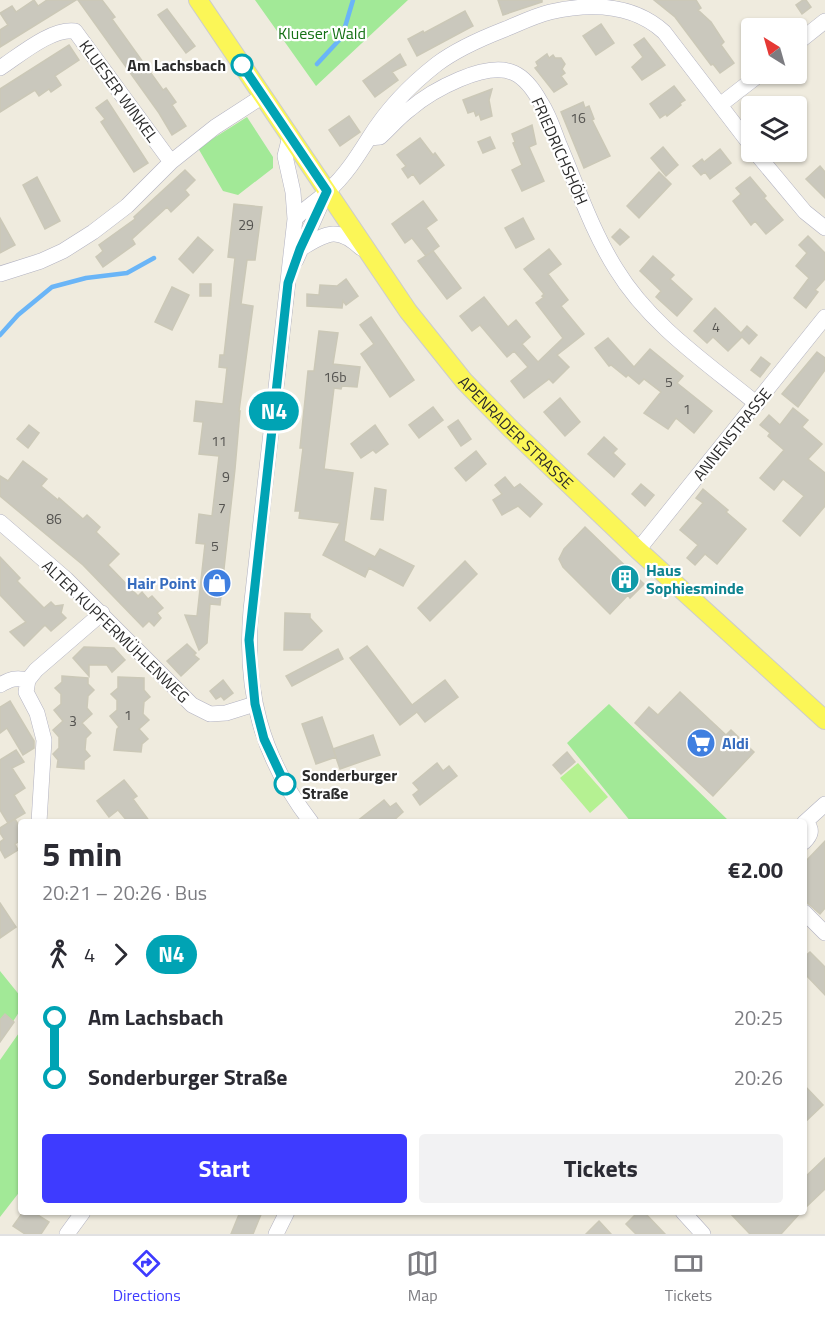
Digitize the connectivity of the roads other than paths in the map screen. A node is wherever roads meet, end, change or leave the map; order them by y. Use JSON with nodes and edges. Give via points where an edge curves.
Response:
{"nodes":[{"id":1,"x":198,"y":0,"type":"edge"},
{"id":2,"x":825,"y":21,"type":"edge"},
{"id":3,"x":807,"y":35,"type":"edge"},
{"id":4,"x":0,"y":68,"type":"edge"},
{"id":5,"x":747,"y":84,"type":"edge"},
{"id":6,"x":263,"y":96,"type":"junction"},
{"id":7,"x":720,"y":105,"type":"junction"},
{"id":8,"x":741,"y":133,"type":"edge"},
{"id":9,"x":290,"y":136,"type":"junction"},
{"id":10,"x":369,"y":138,"type":"junction"},
{"id":11,"x":171,"y":162,"type":"junction"},
{"id":12,"x":763,"y":162,"type":"edge"},
{"id":13,"x":327,"y":191,"type":"junction"},
{"id":14,"x":295,"y":219,"type":"junction"},
{"id":15,"x":825,"y":228,"type":"edge"},
{"id":16,"x":300,"y":249,"type":"junction"},
{"id":17,"x":373,"y":259,"type":"junction"},
{"id":18,"x":0,"y":274,"type":"edge"},
{"id":19,"x":288,"y":283,"type":"junction"},
{"id":20,"x":825,"y":317,"type":"edge"},
{"id":21,"x":757,"y":404,"type":"junction"},
{"id":22,"x":0,"y":522,"type":"edge"},
{"id":23,"x":638,"y":550,"type":"junction"},
{"id":24,"x":102,"y":613,"type":"junction"},
{"id":25,"x":28,"y":680,"type":"junction"},
{"id":26,"x":0,"y":685,"type":"edge"},
{"id":27,"x":255,"y":704,"type":"junction"},
{"id":28,"x":825,"y":720,"type":"edge"},
{"id":29,"x":825,"y":804,"type":"edge"},
{"id":30,"x":39,"y":819,"type":"edge"},
{"id":31,"x":308,"y":819,"type":"edge"},
{"id":32,"x":807,"y":820,"type":"edge"},
{"id":33,"x":807,"y":824,"type":"edge"},
{"id":34,"x":807,"y":840,"type":"edge"},
{"id":35,"x":807,"y":915,"type":"edge"},
{"id":36,"x":825,"y":933,"type":"edge"},
{"id":37,"x":81,"y":1215,"type":"edge"},
{"id":38,"x":286,"y":1215,"type":"edge"},
{"id":39,"x":686,"y":1215,"type":"edge"},
{"id":40,"x":67,"y":1234,"type":"edge"},
{"id":41,"x":276,"y":1234,"type":"edge"},
{"id":42,"x":703,"y":1234,"type":"edge"}],
"edges":[{"from":1,"to":6,"type":"main road","name":"APENRADER STRASSE"},
{"from":2,"to":3,"type":"street"},
{"from":4,"to":11,"type":"street","name":"KLUESER WINKEL","via":[[53,34],[75,31]]},
{"from":5,"to":7,"type":"street"},
{"from":6,"to":9,"type":"main road","name":"APENRADER STRASSE"},
{"from":6,"to":11,"type":"street"},
{"from":7,"to":8,"type":"street"},
{"from":7,"to":10,"type":"street","via":[[653,22],[639,14],[600,6],[550,12],[472,43],[439,62],[405,90]]},
{"from":9,"to":13,"type":"main road","name":"APENRADER STRASSE"},
{"from":9,"to":14,"type":"street","via":[[285,156]]},
{"from":10,"to":13,"type":"street","name":"FRIEDRICHSHÖH","via":[[349,169]]},
{"from":10,"to":21,"type":"street","name":"FRIEDRICHSHÖH","via":[[380,137],[410,109],[462,79],[484,71],[514,73],[529,85],[542,104],[616,269],[637,298],[666,330]]},
{"from":11,"to":18,"type":"street","via":[[127,206],[93,232],[41,261]]},
{"from":12,"to":15,"type":"street","via":[[805,212]]},
{"from":13,"to":14,"type":"street"},
{"from":13,"to":16,"type":"street"},
{"from":13,"to":17,"type":"main road","name":"APENRADER STRASSE"},
{"from":14,"to":19,"type":"street"},
{"from":16,"to":17,"type":"street","via":[[322,237],[338,234],[350,238]]},
{"from":16,"to":19,"type":"street"},
{"from":17,"to":23,"type":"main road","name":"APENRADER STRASSE","via":[[408,311],[464,381]]},
{"from":19,"to":27,"type":"street","via":[[249,640]]},
{"from":20,"to":21,"type":"street","name":"ANNENSTRASSE"},
{"from":21,"to":23,"type":"street","name":"ANNENSTRASSE"},
{"from":22,"to":24,"type":"street","name":"ALTER KUPFERMÜHLENWEG"},
{"from":23,"to":28,"type":"main road","name":"APENRADER STRASSE"},
{"from":24,"to":25,"type":"street"},
{"from":24,"to":27,"type":"street","name":"ALTER KUPFERMÜHLENWEG","via":[[192,705],[210,714]]},
{"from":25,"to":26,"type":"street","via":[[19,677]]},
{"from":25,"to":30,"type":"street","via":[[26,693],[37,712],[44,740]]},
{"from":27,"to":31,"type":"street","via":[[274,763]]},
{"from":29,"to":32,"type":"street"},
{"from":33,"to":34,"type":"street","via":[[811,832]]},
{"from":35,"to":36,"type":"street"},
{"from":37,"to":40,"type":"street"},
{"from":38,"to":41,"type":"street"},
{"from":39,"to":42,"type":"street"}]}
